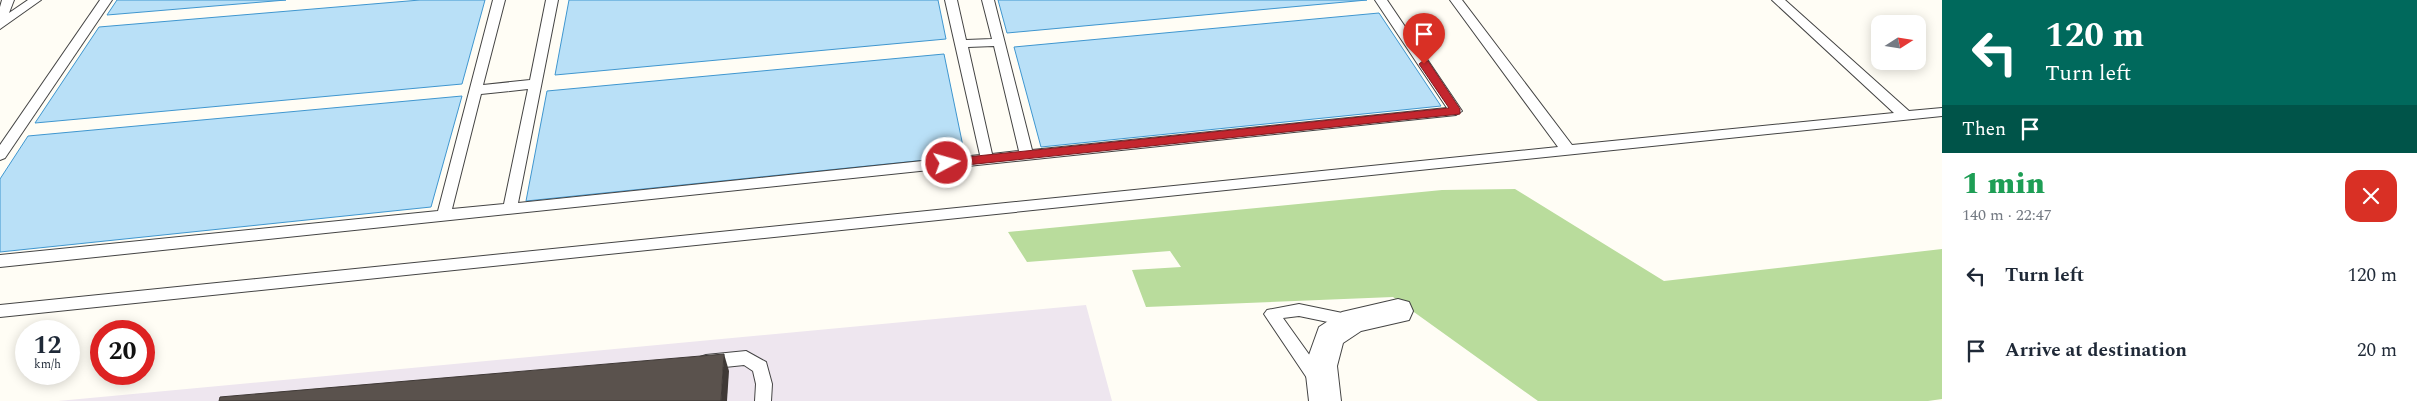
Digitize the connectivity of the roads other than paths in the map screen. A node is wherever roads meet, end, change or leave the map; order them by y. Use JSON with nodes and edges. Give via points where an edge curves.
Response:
{"nodes":[{"id":1,"x":8,"y":0,"type":"edge"},
{"id":2,"x":35,"y":0,"type":"edge"},
{"id":3,"x":106,"y":0,"type":"edge"},
{"id":4,"x":499,"y":0,"type":"edge"},
{"id":5,"x":552,"y":0,"type":"edge"},
{"id":6,"x":950,"y":0,"type":"edge"},
{"id":7,"x":988,"y":0,"type":"edge"},
{"id":8,"x":1381,"y":0,"type":"edge"},
{"id":9,"x":1456,"y":0,"type":"edge"},
{"id":10,"x":1778,"y":0,"type":"edge"},
{"id":11,"x":0,"y":24,"type":"edge"},
{"id":12,"x":998,"y":42,"type":"junction"},
{"id":13,"x":961,"y":44,"type":"junction"},
{"id":14,"x":535,"y":84,"type":"junction"},
{"id":15,"x":476,"y":90,"type":"junction"},
{"id":16,"x":1942,"y":112,"type":"edge"},
{"id":17,"x":1905,"y":116,"type":"junction"},
{"id":18,"x":1568,"y":150,"type":"junction"},
{"id":19,"x":1027,"y":155,"type":"junction"},
{"id":20,"x":0,"y":156,"type":"edge"},
{"id":21,"x":987,"y":159,"type":"junction"},
{"id":22,"x":510,"y":207,"type":"junction"},
{"id":23,"x":444,"y":215,"type":"junction"},
{"id":24,"x":0,"y":261,"type":"edge"},
{"id":25,"x":0,"y":310,"type":"edge"},
{"id":26,"x":1398,"y":311,"type":"dead end"},
{"id":27,"x":1353,"y":321,"type":"junction"},
{"id":28,"x":686,"y":364,"type":"edge"},
{"id":29,"x":1325,"y":395,"type":"edge"},
{"id":30,"x":764,"y":401,"type":"edge"}],
"edges":[{"from":1,"to":11,"type":"lane"},
{"from":2,"to":11,"type":"lane"},
{"from":3,"to":20,"type":"lane"},
{"from":4,"to":15,"type":"lane"},
{"from":5,"to":14,"type":"lane"},
{"from":6,"to":13,"type":"lane"},
{"from":7,"to":12,"type":"lane"},
{"from":8,"to":19,"type":"lane","via":[[1456,111]]},
{"from":9,"to":18,"type":"lane"},
{"from":10,"to":17,"type":"lane"},
{"from":12,"to":13,"type":"lane"},
{"from":12,"to":19,"type":"lane"},
{"from":13,"to":21,"type":"lane"},
{"from":14,"to":15,"type":"lane"},
{"from":14,"to":22,"type":"lane"},
{"from":15,"to":23,"type":"lane"},
{"from":16,"to":17,"type":"lane"},
{"from":17,"to":18,"type":"lane"},
{"from":18,"to":25,"type":"lane"},
{"from":19,"to":21,"type":"lane"},
{"from":21,"to":22,"type":"lane"},
{"from":22,"to":23,"type":"lane"},
{"from":23,"to":24,"type":"lane"},
{"from":26,"to":27,"type":"street"},
{"from":27,"to":29,"type":"street","via":[[1330,336],[1321,366]]},
{"from":27,"to":29,"type":"lane","via":[[1299,310],[1272,314]]},
{"from":28,"to":30,"type":"lane","via":[[746,358],[760,367]]}]}
